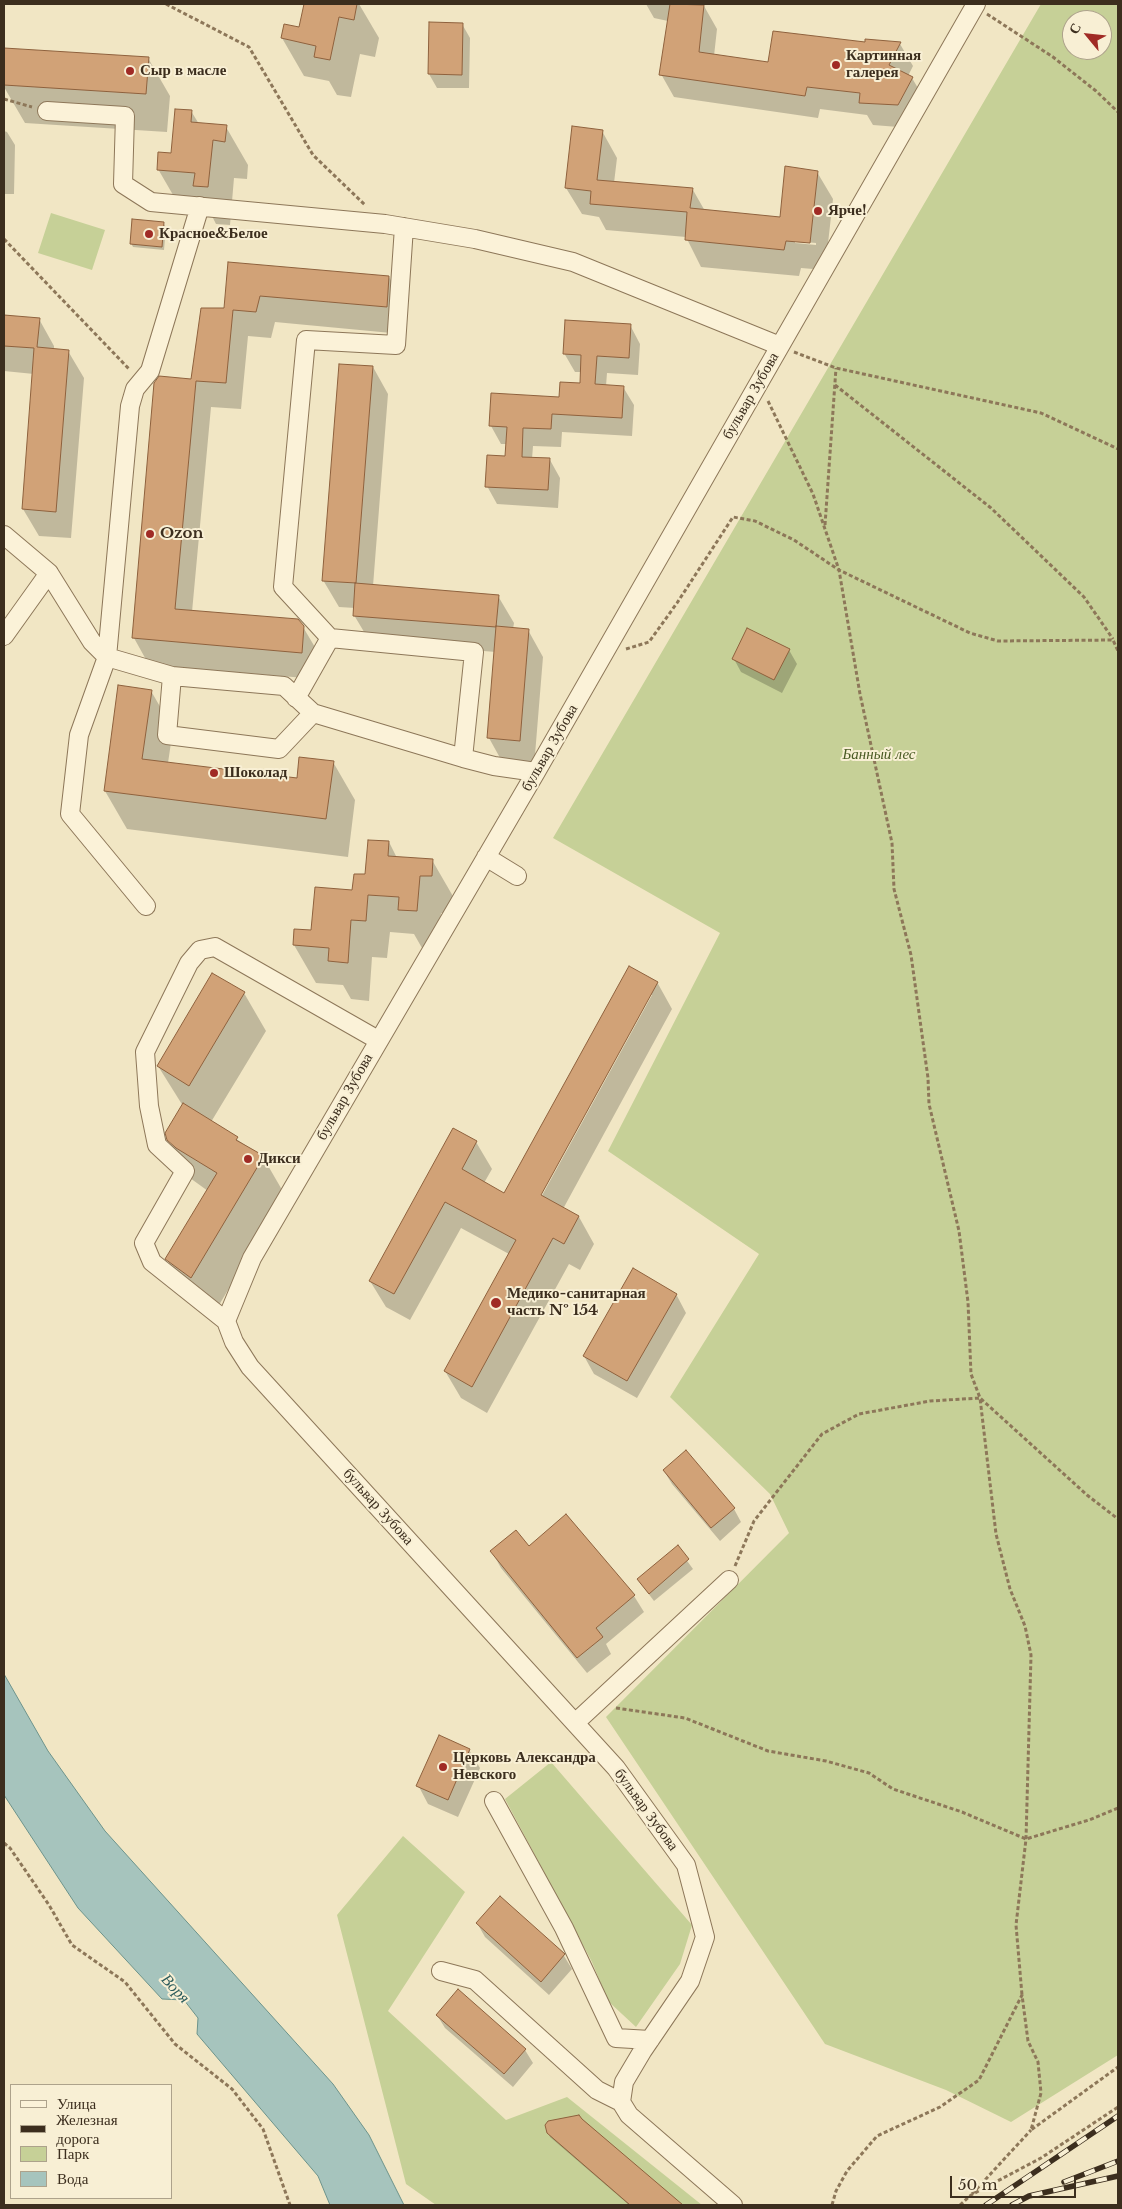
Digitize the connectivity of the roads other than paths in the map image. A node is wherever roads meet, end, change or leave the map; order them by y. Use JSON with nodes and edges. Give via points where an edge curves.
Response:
{"nodes":[{"id":1,"x":975,"y":5,"type":"edge"},
{"id":2,"x":47,"y":111,"type":"road end"},
{"id":3,"x":200,"y":206,"type":"junction"},
{"id":4,"x":404,"y":228,"type":"junction"},
{"id":5,"x":780,"y":346,"type":"junction"},
{"id":6,"x":4,"y":535,"type":"edge"},
{"id":7,"x":49,"y":573,"type":"junction"},
{"id":8,"x":4,"y":636,"type":"edge"},
{"id":9,"x":330,"y":638,"type":"junction"},
{"id":10,"x":107,"y":657,"type":"junction"},
{"id":11,"x":172,"y":676,"type":"junction"},
{"id":12,"x":296,"y":698,"type":"junction"},
{"id":13,"x":313,"y":713,"type":"junction"},
{"id":14,"x":463,"y":758,"type":"junction"},
{"id":15,"x":536,"y":772,"type":"junction"},
{"id":16,"x":486,"y":857,"type":"junction"},
{"id":17,"x":517,"y":876,"type":"dead end"},
{"id":18,"x":146,"y":906,"type":"dead end"},
{"id":19,"x":378,"y":1040,"type":"junction"},
{"id":20,"x":226,"y":1322,"type":"junction"},
{"id":21,"x":729,"y":1580,"type":"road end"},
{"id":22,"x":575,"y":1723,"type":"junction"},
{"id":23,"x":494,"y":1801,"type":"dead end"},
{"id":24,"x":441,"y":1971,"type":"dead end"},
{"id":25,"x":650,"y":2040,"type":"junction"},
{"id":26,"x":621,"y":2102,"type":"junction"},
{"id":27,"x":733,"y":2205,"type":"edge"}],
"edges":[{"from":1,"to":5,"type":"street","name":"бульвар Зубова"},
{"from":2,"to":3,"type":"street","via":[[125,116],[123,184],[151,202]]},
{"from":3,"to":4,"type":"street"},
{"from":3,"to":10,"type":"street","via":[[150,371],[135,389],[130,406]]},
{"from":4,"to":5,"type":"street","via":[[475,239],[573,262]]},
{"from":4,"to":9,"type":"street","via":[[396,345],[306,340],[283,587]]},
{"from":5,"to":15,"type":"street","name":"бульвар Зубова"},
{"from":6,"to":7,"type":"street"},
{"from":7,"to":8,"type":"street"},
{"from":7,"to":10,"type":"street","via":[[92,642]]},
{"from":9,"to":12,"type":"street"},
{"from":9,"to":14,"type":"street","via":[[474,652]]},
{"from":10,"to":11,"type":"street"},
{"from":10,"to":18,"type":"street","via":[[79,735],[70,814]]},
{"from":11,"to":12,"type":"street","via":[[284,686]]},
{"from":11,"to":13,"type":"street","via":[[167,735],[279,749]]},
{"from":12,"to":13,"type":"street"},
{"from":13,"to":14,"type":"street"},
{"from":14,"to":15,"type":"street"},
{"from":15,"to":16,"type":"street","name":"бульвар Зубова"},
{"from":16,"to":17,"type":"street"},
{"from":16,"to":19,"type":"street","name":"бульвар Зубова"},
{"from":19,"to":20,"type":"street","name":"бульвар Зубова","via":[[252,1258]]},
{"from":19,"to":20,"type":"street","via":[[215,947],[200,950],[189,963],[145,1052],[149,1106],[157,1145],[184,1171],[144,1243],[152,1262]]},
{"from":20,"to":22,"type":"street","name":"бульвар Зубова","via":[[250,1367]]},
{"from":21,"to":22,"type":"street"},
{"from":22,"to":25,"type":"street","name":"бульвар Зубова","via":[[616,1768],[686,1865],[705,1937],[690,1981]]},
{"from":23,"to":25,"type":"street","via":[[564,1928],[616,2038]]},
{"from":24,"to":26,"type":"street","via":[[476,1980],[597,2090]]},
{"from":25,"to":26,"type":"street","name":"бульвар Зубова","via":[[624,2082]]},
{"from":26,"to":27,"type":"street","via":[[629,2115]]}]}
